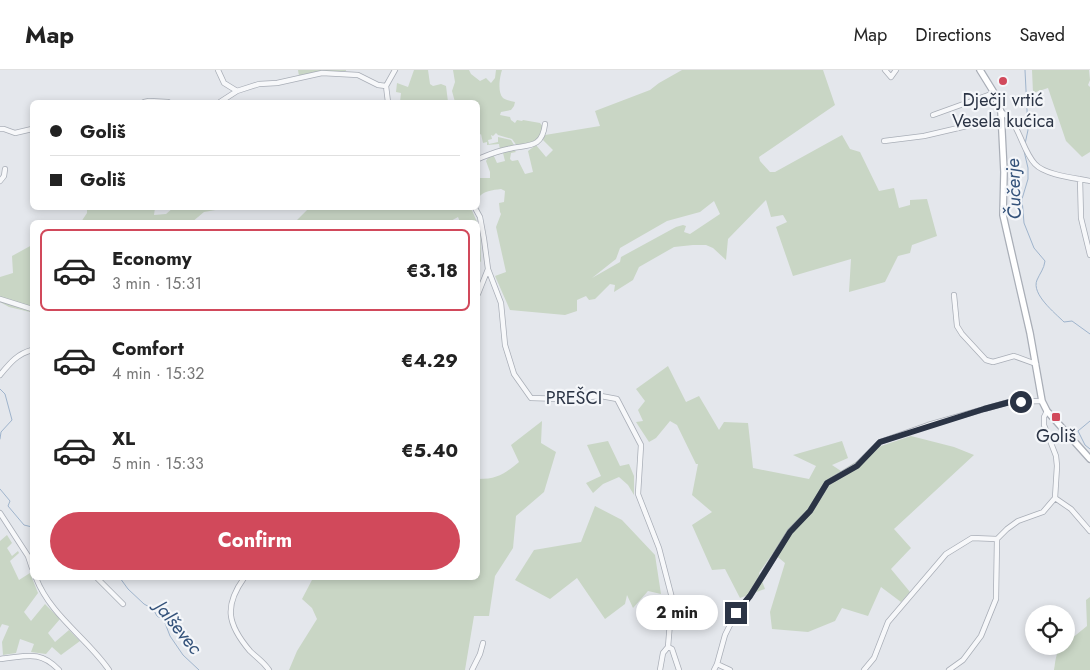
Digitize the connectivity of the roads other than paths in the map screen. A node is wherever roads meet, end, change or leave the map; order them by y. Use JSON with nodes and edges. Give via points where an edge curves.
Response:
{"nodes":[{"id":1,"x":218,"y":70,"type":"edge"},
{"id":2,"x":395,"y":70,"type":"edge"},
{"id":3,"x":885,"y":70,"type":"edge"},
{"id":4,"x":896,"y":70,"type":"edge"},
{"id":5,"x":980,"y":70,"type":"edge"},
{"id":6,"x":386,"y":86,"type":"junction"},
{"id":7,"x":237,"y":92,"type":"junction"},
{"id":8,"x":994,"y":93,"type":"junction"},
{"id":9,"x":223,"y":100,"type":"edge"},
{"id":10,"x":388,"y":100,"type":"edge"},
{"id":11,"x":933,"y":115,"type":"dead end"},
{"id":12,"x":1001,"y":118,"type":"junction"},
{"id":13,"x":1010,"y":121,"type":"junction"},
{"id":14,"x":545,"y":124,"type":"dead end"},
{"id":15,"x":0,"y":129,"type":"edge"},
{"id":16,"x":30,"y":129,"type":"edge"},
{"id":17,"x":884,"y":141,"type":"dead end"},
{"id":18,"x":480,"y":158,"type":"edge"},
{"id":19,"x":5,"y":169,"type":"dead end"},
{"id":20,"x":1080,"y":179,"type":"junction"},
{"id":21,"x":0,"y":181,"type":"edge"},
{"id":22,"x":1090,"y":182,"type":"edge"},
{"id":23,"x":476,"y":210,"type":"edge"},
{"id":24,"x":1090,"y":254,"type":"edge"},
{"id":25,"x":488,"y":269,"type":"junction"},
{"id":26,"x":480,"y":289,"type":"edge"},
{"id":27,"x":954,"y":295,"type":"dead end"},
{"id":28,"x":0,"y":299,"type":"edge"},
{"id":29,"x":30,"y":308,"type":"edge"},
{"id":30,"x":30,"y":351,"type":"edge"},
{"id":31,"x":1036,"y":364,"type":"junction"},
{"id":32,"x":0,"y":375,"type":"edge"},
{"id":33,"x":1042,"y":402,"type":"junction"},
{"id":34,"x":1047,"y":411,"type":"junction"},
{"id":35,"x":1090,"y":458,"type":"edge"},
{"id":36,"x":1055,"y":498,"type":"junction"},
{"id":37,"x":0,"y":513,"type":"edge"},
{"id":38,"x":1090,"y":532,"type":"edge"},
{"id":39,"x":997,"y":539,"type":"junction"},
{"id":40,"x":30,"y":554,"type":"edge"},
{"id":41,"x":28,"y":556,"type":"junction"},
{"id":42,"x":30,"y":562,"type":"edge"},
{"id":43,"x":37,"y":580,"type":"edge"},
{"id":44,"x":99,"y":580,"type":"edge"},
{"id":45,"x":243,"y":580,"type":"edge"},
{"id":46,"x":124,"y":604,"type":"dead end"},
{"id":47,"x":483,"y":643,"type":"dead end"},
{"id":48,"x":668,"y":646,"type":"junction"},
{"id":49,"x":0,"y":659,"type":"edge"},
{"id":50,"x":717,"y":664,"type":"junction"},
{"id":51,"x":59,"y":670,"type":"edge"},
{"id":52,"x":109,"y":670,"type":"edge"},
{"id":53,"x":270,"y":670,"type":"edge"},
{"id":54,"x":472,"y":670,"type":"edge"},
{"id":55,"x":660,"y":670,"type":"edge"},
{"id":56,"x":679,"y":670,"type":"edge"},
{"id":57,"x":714,"y":670,"type":"edge"},
{"id":58,"x":730,"y":670,"type":"edge"},
{"id":59,"x":864,"y":670,"type":"edge"},
{"id":60,"x":949,"y":670,"type":"edge"}],
"edges":[{"from":1,"to":7,"type":"street","via":[[224,83]]},
{"from":2,"to":6,"type":"street"},
{"from":3,"to":4,"type":"street","via":[[891,76]]},
{"from":5,"to":8,"type":"street"},
{"from":6,"to":7,"type":"street","via":[[358,75],[322,73],[259,84]]},
{"from":6,"to":10,"type":"street"},
{"from":7,"to":9,"type":"street"},
{"from":8,"to":11,"type":"street"},
{"from":8,"to":12,"type":"street"},
{"from":12,"to":13,"type":"street"},
{"from":12,"to":13,"type":"street"},
{"from":12,"to":17,"type":"street","via":[[924,136]]},
{"from":12,"to":31,"type":"street","via":[[1003,215]]},
{"from":13,"to":20,"type":"street","via":[[1035,165],[1049,172]]},
{"from":14,"to":18,"type":"street","via":[[542,137],[536,143]]},
{"from":15,"to":16,"type":"street","via":[[15,133]]},
{"from":19,"to":21,"type":"street"},
{"from":20,"to":22,"type":"street"},
{"from":20,"to":24,"type":"street","via":[[1080,218]]},
{"from":23,"to":25,"type":"street"},
{"from":25,"to":26,"type":"street"},
{"from":25,"to":48,"type":"street","name":"PREŠCI","via":[[501,303],[505,345],[514,374],[531,398],[601,396],[617,399],[626,414],[640,445],[638,494],[659,548],[672,598]]},
{"from":27,"to":31,"type":"street","via":[[957,326],[986,360],[993,362],[1014,356]]},
{"from":28,"to":29,"type":"street"},
{"from":30,"to":32,"type":"street","via":[[18,355]]},
{"from":31,"to":33,"type":"street"},
{"from":33,"to":34,"type":"street"},
{"from":33,"to":50,"type":"street","via":[[1010,402],[880,442],[857,466],[827,483],[732,619]]},
{"from":34,"to":35,"type":"street"},
{"from":34,"to":36,"type":"street","via":[[1044,425],[1057,466]]},
{"from":36,"to":38,"type":"street","via":[[1071,509]]},
{"from":36,"to":39,"type":"street","via":[[1043,512],[1018,521]]},
{"from":37,"to":41,"type":"street"},
{"from":39,"to":59,"type":"street","via":[[972,538],[946,554],[888,622],[874,658]]},
{"from":39,"to":60,"type":"street","via":[[996,599],[981,636],[963,660]]},
{"from":40,"to":41,"type":"street"},
{"from":41,"to":42,"type":"street"},
{"from":43,"to":52,"type":"street","via":[[52,607]]},
{"from":44,"to":46,"type":"street"},
{"from":45,"to":53,"type":"street","via":[[230,603],[231,617],[251,652]]},
{"from":47,"to":54,"type":"street"},
{"from":48,"to":55,"type":"street","name":"PREŠCI"},
{"from":48,"to":56,"type":"street","name":"PREŠCI"},
{"from":49,"to":51,"type":"street","via":[[44,658]]},
{"from":50,"to":57,"type":"street"},
{"from":50,"to":58,"type":"street"}]}
